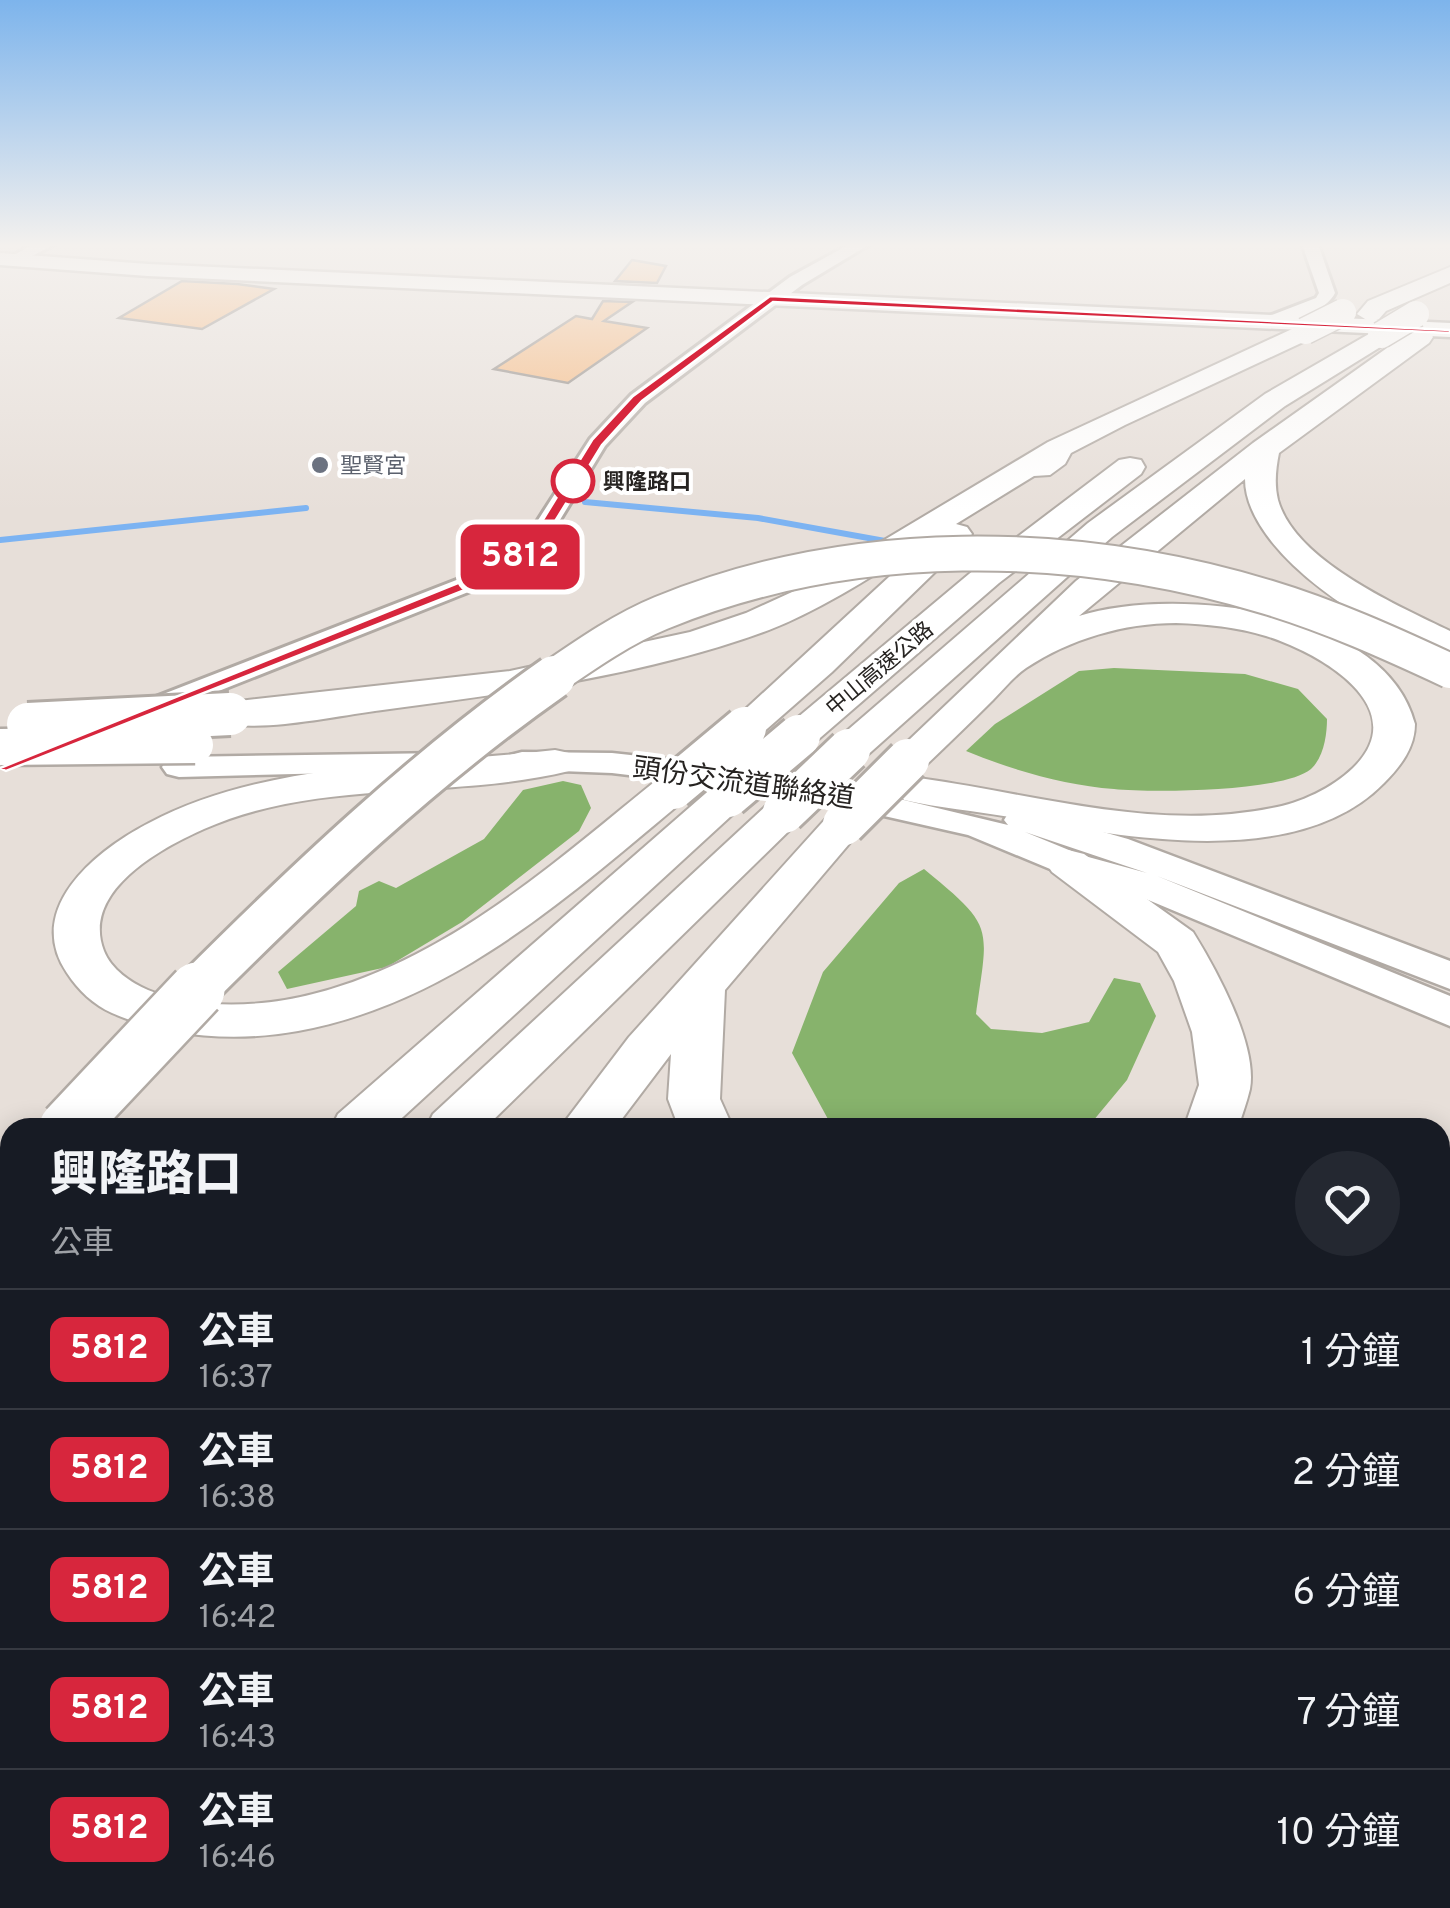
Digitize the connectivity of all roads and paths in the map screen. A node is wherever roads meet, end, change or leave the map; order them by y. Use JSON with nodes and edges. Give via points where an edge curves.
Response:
{"nodes":[{"id":1,"x":725,"y":333,"type":"edge"},
{"id":2,"x":1311,"y":333,"type":"edge"},
{"id":3,"x":1318,"y":333,"type":"edge"},
{"id":4,"x":1362,"y":333,"type":"edge"},
{"id":5,"x":1421,"y":333,"type":"edge"},
{"id":6,"x":1059,"y":448,"type":"junction"},
{"id":7,"x":1264,"y":449,"type":"junction"},
{"id":8,"x":1450,"y":645,"type":"edge"},
{"id":9,"x":1018,"y":658,"type":"junction"},
{"id":10,"x":1450,"y":671,"type":"edge"},
{"id":11,"x":10,"y":732,"type":"edge"},
{"id":12,"x":187,"y":756,"type":"junction"},
{"id":13,"x":556,"y":762,"type":"junction"},
{"id":14,"x":0,"y":768,"type":"edge"},
{"id":15,"x":914,"y":776,"type":"junction"},
{"id":16,"x":1068,"y":863,"type":"junction"},
{"id":17,"x":1450,"y":976,"type":"edge"},
{"id":18,"x":701,"y":991,"type":"junction"},
{"id":19,"x":1450,"y":1012,"type":"edge"},
{"id":20,"x":75,"y":1118,"type":"edge"},
{"id":21,"x":368,"y":1118,"type":"edge"},
{"id":22,"x":463,"y":1118,"type":"edge"},
{"id":23,"x":594,"y":1118,"type":"edge"},
{"id":24,"x":702,"y":1118,"type":"edge"},
{"id":25,"x":1214,"y":1118,"type":"edge"}],
"edges":[{"from":1,"to":14,"type":"street","via":[[638,399],[597,443],[534,546],[503,570]]},
{"from":2,"to":6,"type":"highway"},
{"from":3,"to":21,"type":"highway","name":"中山高速公路","bridge":true,"via":[[988,576],[728,796]]},
{"from":4,"to":22,"type":"highway","name":"中山高速公路","bridge":true,"via":[[1100,530],[848,750]]},
{"from":5,"to":7,"type":"highway"},
{"from":6,"to":11,"type":"highway","bridge":true,"via":[[826,589],[698,642],[510,682]]},
{"from":6,"to":13,"type":"highway","bridge":true,"via":[[977,513],[819,664],[673,788],[496,930],[402,980],[313,1011],[246,1018],[170,1012],[128,1001],[90,972],[78,953],[78,915],[101,876],[149,840],[212,811],[324,788]]},
{"from":7,"to":8,"type":"highway","via":[[1263,504],[1291,546],[1342,585]]},
{"from":7,"to":9,"type":"highway","via":[[1088,588]]},
{"from":9,"to":15,"type":"highway"},
{"from":9,"to":15,"type":"highway","via":[[1074,630],[1140,614],[1272,626],[1343,660],[1382,694],[1395,724],[1390,752],[1364,784],[1320,807],[1282,819],[1195,829],[1086,821]]},
{"from":10,"to":20,"type":"highway","bridge":true,"via":[[1294,604],[1147,569],[1040,558],[927,557],[829,566],[740,585],[629,629],[459,745],[327,860]]},
{"from":11,"to":12,"type":"main road","name":"頭份交流道聯絡道","bridge":true},
{"from":12,"to":13,"type":"main road","name":"頭份交流道聯絡道"},
{"from":12,"to":14,"type":"main road","name":"頭份交流道聯絡道"},
{"from":12,"to":15,"type":"main road","name":"頭份交流道聯絡道","via":[[628,744]]},
{"from":13,"to":16,"type":"main road","name":"頭份交流道聯絡道","via":[[787,782],[980,828]]},
{"from":15,"to":17,"type":"main road","name":"頭份交流道聯絡道"},
{"from":15,"to":18,"type":"highway","bridge":true,"via":[[844,824]]},
{"from":16,"to":19,"type":"main road","name":"頭份交流道聯絡道","via":[[1135,881]]},
{"from":16,"to":25,"type":"highway","via":[[1176,943],[1198,981],[1217,1032],[1225,1084]]},
{"from":18,"to":23,"type":"highway"},
{"from":18,"to":24,"type":"highway","via":[[694,1099]]}]}
